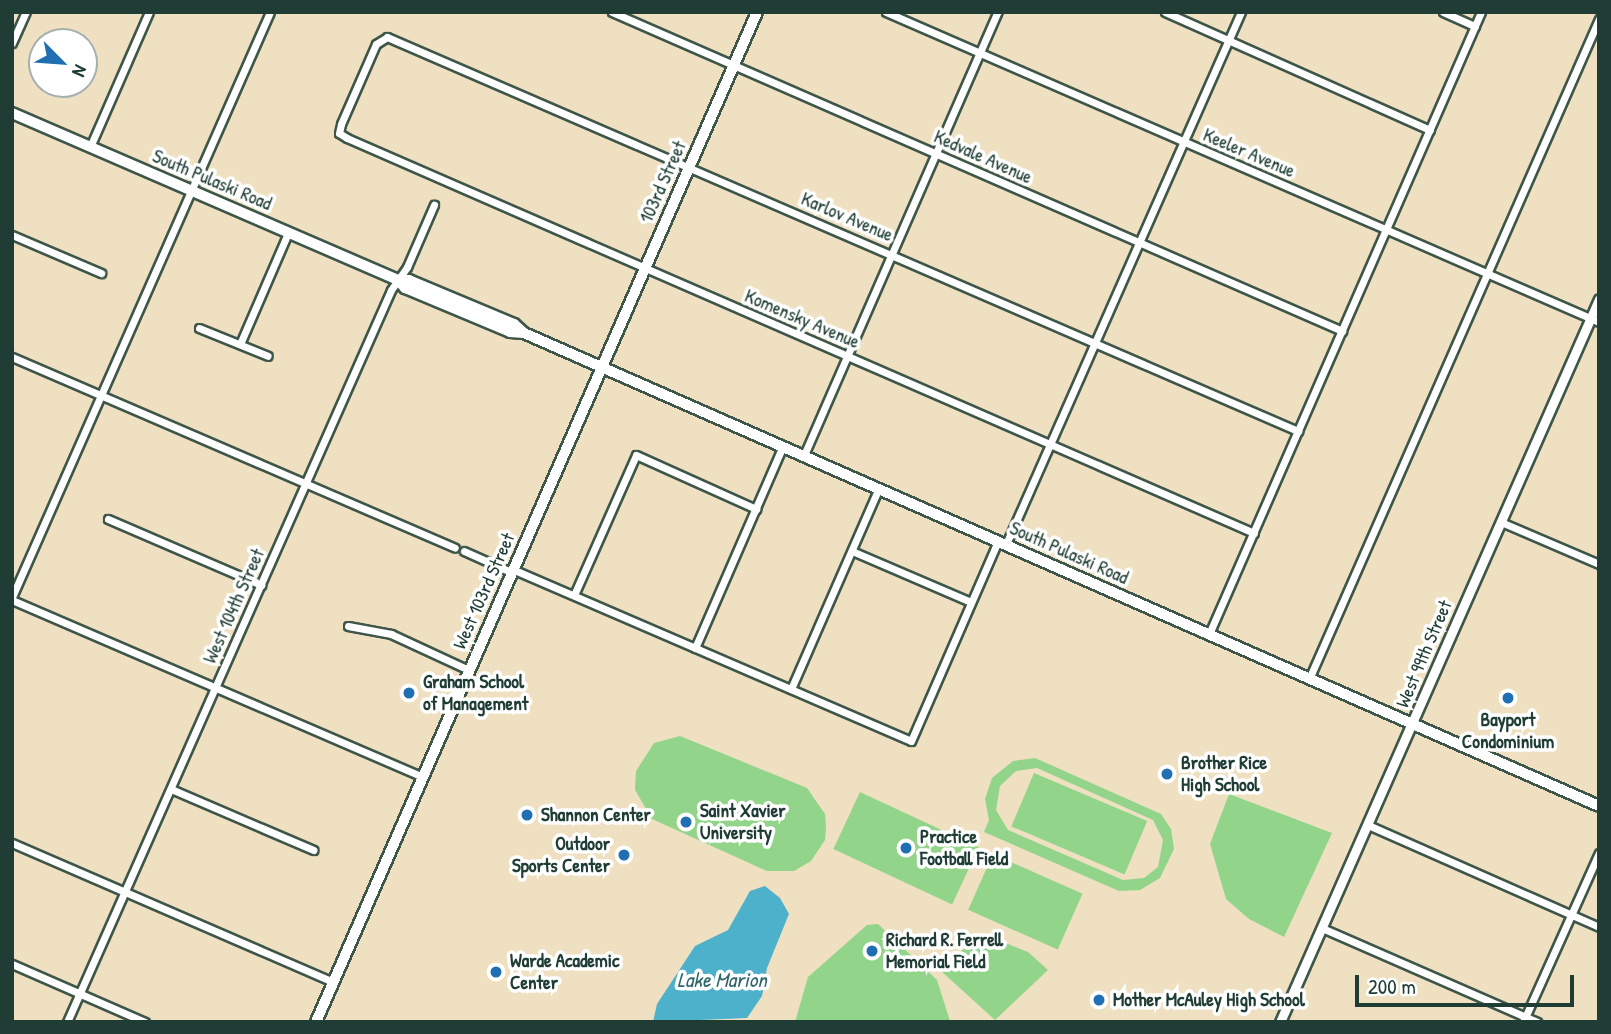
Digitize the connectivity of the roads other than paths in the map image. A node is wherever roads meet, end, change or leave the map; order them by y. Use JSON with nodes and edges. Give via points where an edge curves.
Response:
{"nodes":[{"id":1,"x":26,"y":12,"type":"edge"},
{"id":2,"x":149,"y":12,"type":"edge"},
{"id":3,"x":270,"y":12,"type":"edge"},
{"id":4,"x":612,"y":12,"type":"edge"},
{"id":5,"x":757,"y":12,"type":"edge"},
{"id":6,"x":886,"y":12,"type":"edge"},
{"id":7,"x":998,"y":12,"type":"edge"},
{"id":8,"x":1165,"y":12,"type":"edge"},
{"id":9,"x":1241,"y":12,"type":"edge"},
{"id":10,"x":1443,"y":12,"type":"edge"},
{"id":11,"x":1481,"y":12,"type":"edge"},
{"id":12,"x":1599,"y":19,"type":"edge"},
{"id":13,"x":1475,"y":26,"type":"junction"},
{"id":14,"x":383,"y":36,"type":"joint"},
{"id":15,"x":1228,"y":40,"type":"junction"},
{"id":16,"x":12,"y":43,"type":"edge"},
{"id":17,"x":980,"y":53,"type":"junction"},
{"id":18,"x":734,"y":65,"type":"junction"},
{"id":19,"x":12,"y":113,"type":"edge"},
{"id":20,"x":1430,"y":130,"type":"junction"},
{"id":21,"x":1184,"y":142,"type":"junction"},
{"id":22,"x":90,"y":147,"type":"junction"},
{"id":23,"x":936,"y":153,"type":"junction"},
{"id":24,"x":689,"y":166,"type":"junction"},
{"id":25,"x":191,"y":191,"type":"junction"},
{"id":26,"x":434,"y":205,"type":"dead end"},
{"id":27,"x":1386,"y":230,"type":"junction"},
{"id":28,"x":288,"y":233,"type":"junction"},
{"id":29,"x":12,"y":235,"type":"edge"},
{"id":30,"x":1139,"y":242,"type":"junction"},
{"id":31,"x":891,"y":254,"type":"junction"},
{"id":32,"x":644,"y":268,"type":"junction"},
{"id":33,"x":101,"y":273,"type":"dead end"},
{"id":34,"x":1487,"y":274,"type":"junction"},
{"id":35,"x":398,"y":280,"type":"junction"},
{"id":36,"x":1599,"y":299,"type":"edge"},
{"id":37,"x":1595,"y":320,"type":"edge"},
{"id":38,"x":199,"y":328,"type":"dead end"},
{"id":39,"x":1342,"y":331,"type":"junction"},
{"id":40,"x":1095,"y":343,"type":"junction"},
{"id":41,"x":240,"y":344,"type":"junction"},
{"id":42,"x":268,"y":356,"type":"dead end"},
{"id":43,"x":847,"y":356,"type":"junction"},
{"id":44,"x":12,"y":357,"type":"edge"},
{"id":45,"x":601,"y":366,"type":"junction"},
{"id":46,"x":101,"y":395,"type":"junction"},
{"id":47,"x":1298,"y":431,"type":"junction"},
{"id":48,"x":1050,"y":444,"type":"junction"},
{"id":49,"x":783,"y":446,"type":"junction"},
{"id":50,"x":804,"y":455,"type":"junction"},
{"id":51,"x":306,"y":483,"type":"junction"},
{"id":52,"x":879,"y":488,"type":"junction"},
{"id":53,"x":756,"y":509,"type":"junction"},
{"id":54,"x":108,"y":519,"type":"dead end"},
{"id":55,"x":1501,"y":522,"type":"junction"},
{"id":56,"x":1254,"y":533,"type":"junction"},
{"id":57,"x":1002,"y":542,"type":"junction"},
{"id":58,"x":455,"y":548,"type":"dead end"},
{"id":59,"x":464,"y":551,"type":"dead end"},
{"id":60,"x":852,"y":551,"type":"junction"},
{"id":61,"x":1599,"y":564,"type":"edge"},
{"id":62,"x":512,"y":570,"type":"junction"},
{"id":63,"x":261,"y":585,"type":"junction"},
{"id":64,"x":574,"y":596,"type":"junction"},
{"id":65,"x":12,"y":598,"type":"edge"},
{"id":66,"x":971,"y":603,"type":"junction"},
{"id":67,"x":348,"y":626,"type":"dead end"},
{"id":68,"x":1209,"y":634,"type":"junction"},
{"id":69,"x":695,"y":648,"type":"junction"},
{"id":70,"x":469,"y":670,"type":"junction"},
{"id":71,"x":1309,"y":680,"type":"junction"},
{"id":72,"x":215,"y":687,"type":"junction"},
{"id":73,"x":791,"y":690,"type":"junction"},
{"id":74,"x":1413,"y":725,"type":"junction"},
{"id":75,"x":423,"y":777,"type":"junction"},
{"id":76,"x":170,"y":789,"type":"junction"},
{"id":77,"x":1599,"y":806,"type":"edge"},
{"id":78,"x":1368,"y":825,"type":"junction"},
{"id":79,"x":12,"y":843,"type":"edge"},
{"id":80,"x":313,"y":850,"type":"dead end"},
{"id":81,"x":1599,"y":853,"type":"edge"},
{"id":82,"x":125,"y":892,"type":"junction"},
{"id":83,"x":1571,"y":915,"type":"junction"},
{"id":84,"x":1599,"y":927,"type":"edge"},
{"id":85,"x":1322,"y":928,"type":"junction"},
{"id":86,"x":12,"y":964,"type":"edge"},
{"id":87,"x":333,"y":982,"type":"junction"},
{"id":88,"x":80,"y":993,"type":"junction"},
{"id":89,"x":1524,"y":1019,"type":"edge"},
{"id":90,"x":67,"y":1022,"type":"edge"},
{"id":91,"x":145,"y":1022,"type":"edge"},
{"id":92,"x":316,"y":1022,"type":"edge"},
{"id":93,"x":1280,"y":1022,"type":"edge"},
{"id":94,"x":1537,"y":1022,"type":"edge"}],
"edges":[{"from":1,"to":16,"type":"street"},
{"from":2,"to":22,"type":"street"},
{"from":3,"to":25,"type":"street"},
{"from":4,"to":18,"type":"street","name":"Kedvale Avenue"},
{"from":5,"to":18,"type":"main road","name":"103rd Street"},
{"from":6,"to":17,"type":"street","name":"Keeler Avenue"},
{"from":7,"to":17,"type":"street"},
{"from":8,"to":15,"type":"street"},
{"from":9,"to":15,"type":"street"},
{"from":10,"to":13,"type":"street"},
{"from":11,"to":13,"type":"street"},
{"from":12,"to":34,"type":"street"},
{"from":13,"to":20,"type":"street"},
{"from":14,"to":24,"type":"street","name":"Karlov Avenue"},
{"from":14,"to":32,"type":"street","name":"Komensky Avenue","via":[[339,133]]},
{"from":15,"to":20,"type":"street"},
{"from":15,"to":21,"type":"street"},
{"from":17,"to":21,"type":"street","name":"Keeler Avenue"},
{"from":17,"to":23,"type":"street"},
{"from":18,"to":23,"type":"street","name":"Kedvale Avenue"},
{"from":18,"to":24,"type":"main road","name":"103rd Street"},
{"from":19,"to":22,"type":"main road","name":"South Pulaski Road"},
{"from":20,"to":27,"type":"street"},
{"from":21,"to":27,"type":"street","name":"Keeler Avenue"},
{"from":21,"to":30,"type":"street"},
{"from":22,"to":25,"type":"main road","name":"South Pulaski Road"},
{"from":23,"to":30,"type":"street","name":"Kedvale Avenue"},
{"from":23,"to":31,"type":"street"},
{"from":24,"to":31,"type":"street","name":"Karlov Avenue"},
{"from":24,"to":32,"type":"main road","name":"103rd Street"},
{"from":25,"to":28,"type":"main road","name":"South Pulaski Road"},
{"from":25,"to":46,"type":"street"},
{"from":26,"to":35,"type":"street","name":"West 104th Street"},
{"from":27,"to":34,"type":"street","name":"Keeler Avenue"},
{"from":27,"to":39,"type":"street"},
{"from":28,"to":35,"type":"main road","name":"South Pulaski Road"},
{"from":28,"to":41,"type":"street"},
{"from":29,"to":33,"type":"street"},
{"from":30,"to":39,"type":"street","name":"Kedvale Avenue"},
{"from":30,"to":40,"type":"street"},
{"from":31,"to":40,"type":"street","name":"Karlov Avenue"},
{"from":31,"to":43,"type":"street"},
{"from":32,"to":43,"type":"street","name":"Komensky Avenue"},
{"from":32,"to":45,"type":"main road","name":"103rd Street"},
{"from":34,"to":37,"type":"street","name":"Keeler Avenue"},
{"from":34,"to":71,"type":"street"},
{"from":35,"to":45,"type":"main road","name":"South Pulaski Road","via":[[514,324],[524,333]]},
{"from":35,"to":51,"type":"street","name":"West 104th Street"},
{"from":36,"to":37,"type":"street","name":"West 99th Street"},
{"from":37,"to":55,"type":"street","name":"West 99th Street"},
{"from":38,"to":41,"type":"street"},
{"from":39,"to":47,"type":"street"},
{"from":40,"to":47,"type":"street","name":"Karlov Avenue"},
{"from":40,"to":48,"type":"street"},
{"from":41,"to":42,"type":"street"},
{"from":43,"to":48,"type":"street","name":"Komensky Avenue"},
{"from":43,"to":50,"type":"street"},
{"from":44,"to":46,"type":"street"},
{"from":45,"to":49,"type":"main road","name":"South Pulaski Road"},
{"from":45,"to":62,"type":"main road","name":"West 103rd Street"},
{"from":46,"to":51,"type":"street"},
{"from":46,"to":65,"type":"street"},
{"from":47,"to":56,"type":"street"},
{"from":48,"to":56,"type":"street","name":"Komensky Avenue"},
{"from":48,"to":57,"type":"street"},
{"from":49,"to":50,"type":"main road","name":"South Pulaski Road"},
{"from":49,"to":53,"type":"street"},
{"from":50,"to":52,"type":"main road","name":"South Pulaski Road"},
{"from":51,"to":58,"type":"street"},
{"from":51,"to":63,"type":"street","name":"West 104th Street"},
{"from":52,"to":57,"type":"main road","name":"South Pulaski Road"},
{"from":52,"to":60,"type":"street"},
{"from":53,"to":64,"type":"street","via":[[636,455]]},
{"from":53,"to":69,"type":"street"},
{"from":54,"to":63,"type":"street"},
{"from":55,"to":61,"type":"street"},
{"from":55,"to":74,"type":"street","name":"West 99th Street"},
{"from":56,"to":68,"type":"street"},
{"from":57,"to":66,"type":"street"},
{"from":57,"to":68,"type":"main road","name":"South Pulaski Road"},
{"from":59,"to":62,"type":"street"},
{"from":60,"to":66,"type":"street"},
{"from":60,"to":73,"type":"street"},
{"from":62,"to":64,"type":"street"},
{"from":62,"to":70,"type":"main road","name":"West 103rd Street"},
{"from":63,"to":72,"type":"street","name":"West 104th Street"},
{"from":64,"to":69,"type":"street"},
{"from":65,"to":72,"type":"street"},
{"from":66,"to":73,"type":"street","via":[[911,741]]},
{"from":67,"to":70,"type":"street","via":[[391,634]]},
{"from":68,"to":71,"type":"main road","name":"South Pulaski Road"},
{"from":69,"to":73,"type":"street"},
{"from":70,"to":75,"type":"main road","name":"West 103rd Street"},
{"from":71,"to":74,"type":"main road","name":"South Pulaski Road"},
{"from":72,"to":75,"type":"street"},
{"from":72,"to":76,"type":"street","name":"West 104th Street"},
{"from":74,"to":77,"type":"main road","name":"South Pulaski Road"},
{"from":74,"to":78,"type":"street","name":"West 99th Street"},
{"from":75,"to":87,"type":"main road","name":"West 103rd Street"},
{"from":76,"to":80,"type":"street"},
{"from":76,"to":82,"type":"street","name":"West 104th Street"},
{"from":78,"to":83,"type":"street"},
{"from":78,"to":85,"type":"street","name":"West 99th Street"},
{"from":79,"to":82,"type":"street"},
{"from":81,"to":83,"type":"street"},
{"from":82,"to":87,"type":"street"},
{"from":82,"to":88,"type":"street","name":"West 104th Street"},
{"from":83,"to":84,"type":"street"},
{"from":83,"to":89,"type":"street"},
{"from":85,"to":89,"type":"street"},
{"from":85,"to":93,"type":"street","name":"West 99th Street"},
{"from":86,"to":88,"type":"street"},
{"from":87,"to":92,"type":"main road","name":"West 103rd Street"},
{"from":88,"to":90,"type":"street","name":"West 104th Street"},
{"from":88,"to":91,"type":"street"},
{"from":89,"to":94,"type":"street"}]}
